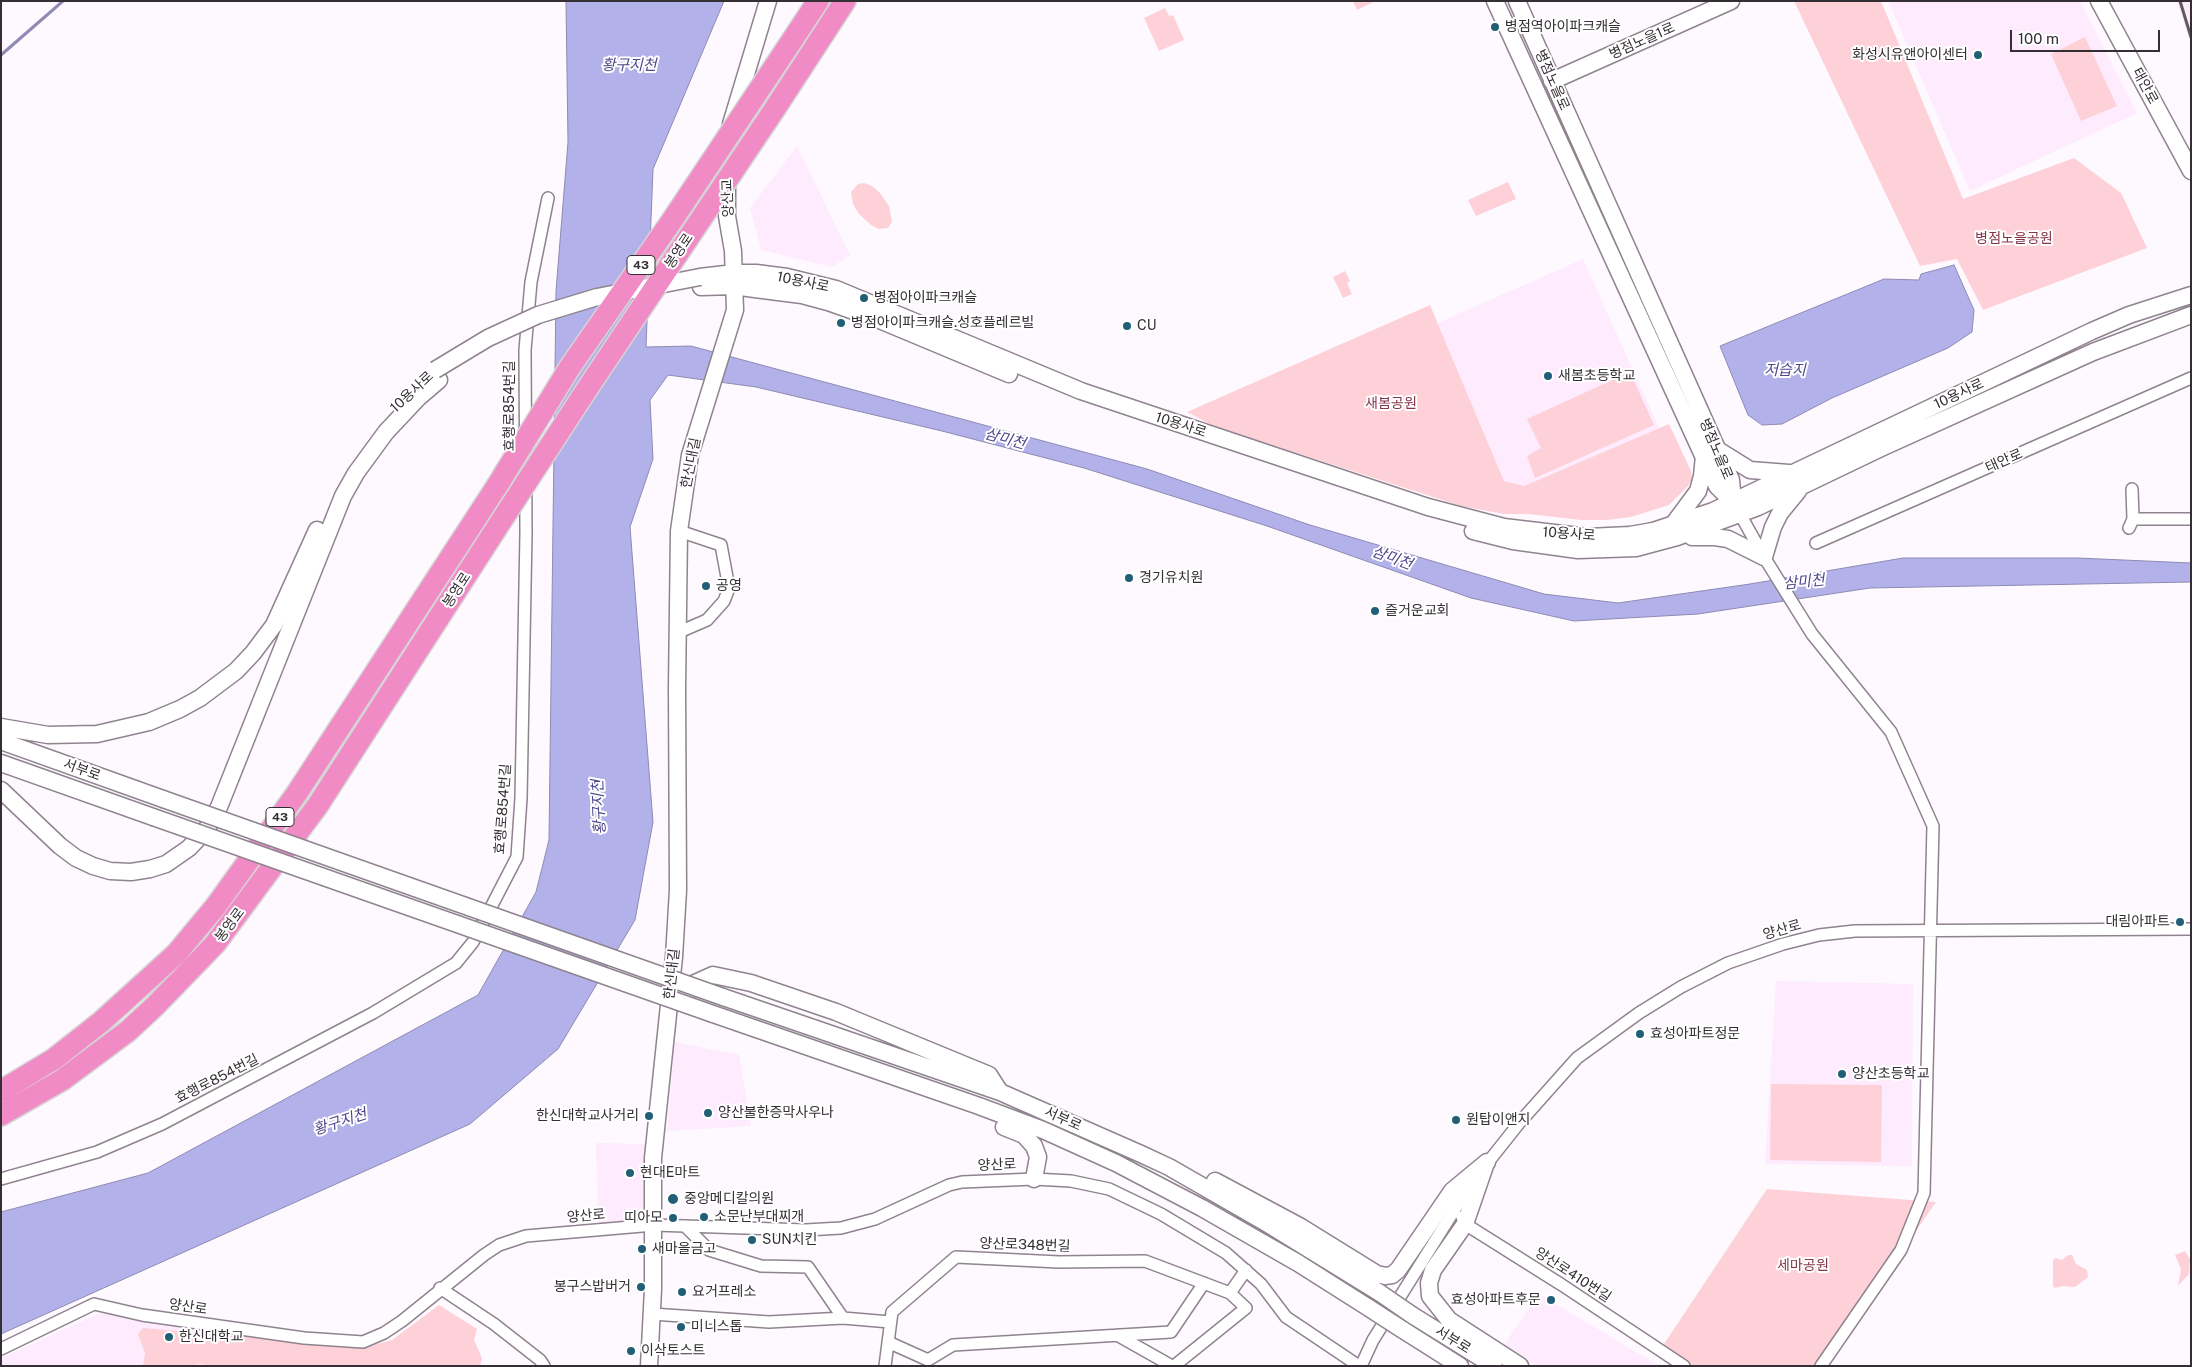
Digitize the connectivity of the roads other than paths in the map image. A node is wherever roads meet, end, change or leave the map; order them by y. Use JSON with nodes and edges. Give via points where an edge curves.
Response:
{"nodes":[{"id":1,"x":768,"y":1,"type":"edge"},
{"id":2,"x":818,"y":1,"type":"edge"},
{"id":3,"x":845,"y":1,"type":"edge"},
{"id":4,"x":1495,"y":1,"type":"edge"},
{"id":5,"x":1517,"y":1,"type":"edge"},
{"id":6,"x":2099,"y":1,"type":"edge"},
{"id":7,"x":1726,"y":2,"type":"edge"},
{"id":8,"x":1525,"y":20,"type":"junction"},
{"id":9,"x":1506,"y":27,"type":"junction"},
{"id":10,"x":1552,"y":81,"type":"junction"},
{"id":11,"x":1581,"y":145,"type":"junction"},
{"id":12,"x":1563,"y":152,"type":"junction"},
{"id":13,"x":2191,"y":171,"type":"edge"},
{"id":14,"x":548,"y":198,"type":"dead end"},
{"id":15,"x":734,"y":280,"type":"junction"},
{"id":16,"x":2191,"y":295,"type":"edge"},
{"id":17,"x":2191,"y":315,"type":"edge"},
{"id":18,"x":2191,"y":378,"type":"edge"},
{"id":19,"x":708,"y":397,"type":"joint"},
{"id":20,"x":1878,"y":441,"type":"junction"},
{"id":21,"x":1711,"y":453,"type":"junction"},
{"id":22,"x":1798,"y":480,"type":"junction"},
{"id":23,"x":2132,"y":489,"type":"dead end"},
{"id":24,"x":1737,"y":508,"type":"junction"},
{"id":25,"x":2191,"y":519,"type":"edge"},
{"id":26,"x":1680,"y":530,"type":"junction"},
{"id":27,"x":679,"y":531,"type":"junction"},
{"id":28,"x":1816,"y":543,"type":"dead end"},
{"id":29,"x":1764,"y":558,"type":"junction"},
{"id":30,"x":289,"y":610,"type":"junction"},
{"id":31,"x":677,"y":633,"type":"junction"},
{"id":32,"x":1,"y":727,"type":"edge"},
{"id":33,"x":1,"y":741,"type":"edge"},
{"id":34,"x":1,"y":763,"type":"edge"},
{"id":35,"x":1,"y":790,"type":"edge"},
{"id":36,"x":1931,"y":929,"type":"junction"},
{"id":37,"x":2191,"y":929,"type":"edge"},
{"id":38,"x":669,"y":997,"type":"junction"},
{"id":39,"x":864,"y":1066,"type":"junction"},
{"id":40,"x":1,"y":1091,"type":"edge"},
{"id":41,"x":1000,"y":1092,"type":"junction"},
{"id":42,"x":1,"y":1115,"type":"edge"},
{"id":43,"x":1141,"y":1154,"type":"junction"},
{"id":44,"x":1487,"y":1162,"type":"junction"},
{"id":45,"x":1,"y":1179,"type":"edge"},
{"id":46,"x":1034,"y":1179,"type":"junction"},
{"id":47,"x":1460,"y":1201,"type":"junction"},
{"id":48,"x":1465,"y":1224,"type":"junction"},
{"id":49,"x":654,"y":1225,"type":"junction"},
{"id":50,"x":685,"y":1226,"type":"junction"},
{"id":51,"x":1246,"y":1270,"type":"junction"},
{"id":52,"x":1204,"y":1283,"type":"junction"},
{"id":53,"x":440,"y":1288,"type":"junction"},
{"id":54,"x":1230,"y":1293,"type":"junction"},
{"id":55,"x":652,"y":1314,"type":"junction"},
{"id":56,"x":843,"y":1318,"type":"junction"},
{"id":57,"x":890,"y":1322,"type":"junction"},
{"id":58,"x":1117,"y":1335,"type":"junction"},
{"id":59,"x":888,"y":1342,"type":"junction"},
{"id":60,"x":1,"y":1350,"type":"edge"},
{"id":61,"x":544,"y":1366,"type":"edge"},
{"id":62,"x":649,"y":1366,"type":"edge"},
{"id":63,"x":885,"y":1366,"type":"edge"},
{"id":64,"x":1173,"y":1366,"type":"edge"},
{"id":65,"x":1360,"y":1366,"type":"edge"},
{"id":66,"x":1460,"y":1366,"type":"edge"},
{"id":67,"x":1494,"y":1366,"type":"edge"},
{"id":68,"x":1520,"y":1366,"type":"edge"},
{"id":69,"x":1684,"y":1366,"type":"edge"},
{"id":70,"x":1821,"y":1366,"type":"edge"}],
"edges":[{"from":1,"to":15,"type":"street","name":"양산교","via":[[730,124],[727,216]]},
{"from":2,"to":40,"type":"highway","name":"봉영로","number":"43","bridge":true,"via":[[570,367],[297,793],[216,906],[176,954],[101,1022],[54,1059]]},
{"from":3,"to":42,"type":"highway","name":"봉영로","number":"43","bridge":true,"via":[[591,383],[318,805],[216,944],[128,1031],[62,1080]]},
{"from":4,"to":9,"type":"street","name":"병점노을로"},
{"from":5,"to":8,"type":"street","name":"병점노을로"},
{"from":6,"to":13,"type":"street","name":"태안로"},
{"from":7,"to":10,"type":"street","name":"병점노을1로"},
{"from":8,"to":9,"type":"street","via":[[1513,29]]},
{"from":8,"to":10,"type":"street","name":"병점노을로"},
{"from":9,"to":12,"type":"street","name":"병점노을로"},
{"from":10,"to":11,"type":"street","name":"병점노을로"},
{"from":11,"to":12,"type":"street","via":[[1574,142],[1566,145]]},
{"from":11,"to":21,"type":"street","name":"병점노을로"},
{"from":12,"to":21,"type":"street","name":"병점노을로"},
{"from":14,"to":45,"type":"street","name":"효행로854번길","via":[[531,282],[525,350],[526,532],[521,798],[516,857],[473,942],[456,963],[372,1013],[162,1124],[97,1152]]},
{"from":15,"to":19,"type":"street","name":"양산교","via":[[735,310]]},
{"from":15,"to":26,"type":"street","name":"10용사로","via":[[836,289],[1081,391],[1472,520],[1588,537]]},
{"from":15,"to":30,"type":"street","name":"10용사로","bridge":true,"via":[[597,297],[538,315],[488,338],[437,375],[388,414],[348,467],[330,501]]},
{"from":16,"to":20,"type":"street","name":"10용사로","via":[[2092,331]]},
{"from":17,"to":20,"type":"street","name":"10용사로"},
{"from":18,"to":28,"type":"street","name":"태안로"},
{"from":19,"to":27,"type":"street","name":"한신대길","via":[[690,455]]},
{"from":20,"to":22,"type":"street","name":"10용사로"},
{"from":21,"to":22,"type":"street","via":[[1756,472]]},
{"from":21,"to":24,"type":"street","name":"병점노을로","via":[[1731,480]]},
{"from":21,"to":26,"type":"street"},
{"from":22,"to":24,"type":"street","name":"10용사로"},
{"from":22,"to":29,"type":"street","via":[[1776,520]]},
{"from":23,"to":25,"type":"street","via":[[2131,523]]},
{"from":24,"to":26,"type":"street","name":"10용사로"},
{"from":24,"to":29,"type":"street"},
{"from":26,"to":29,"type":"street","via":[[1728,539]]},
{"from":27,"to":31,"type":"street","name":"한신대길"},
{"from":27,"to":31,"type":"street","via":[[721,545],[729,588],[724,602],[707,620]]},
{"from":29,"to":36,"type":"street","via":[[1812,634],[1891,732],[1933,826]]},
{"from":30,"to":32,"type":"street","via":[[236,670],[206,694],[149,722],[97,734],[48,735]]},
{"from":30,"to":35,"type":"street","via":[[219,807],[206,830],[179,857],[150,869],[131,872],[93,866],[60,846]]},
{"from":31,"to":38,"type":"street","name":"한신대길","via":[[678,890]]},
{"from":33,"to":41,"type":"street","name":"서부로","bridge":true},
{"from":34,"to":39,"type":"street","name":"서부로","bridge":true},
{"from":36,"to":37,"type":"street","name":"양산로"},
{"from":36,"to":44,"type":"street","name":"양산로","via":[[1856,931],[1819,936],[1783,944],[1728,963],[1697,979],[1638,1012],[1577,1058]]},
{"from":36,"to":70,"type":"street","via":[[1924,1193],[1901,1250]]},
{"from":38,"to":41,"type":"street","via":[[683,998],[693,984],[713,975],[752,983],[836,1012],[989,1075]]},
{"from":38,"to":49,"type":"street","name":"한신대길","via":[[653,1158]]},
{"from":39,"to":46,"type":"street","via":[[1024,1135],[1034,1146],[1038,1157]]},
{"from":39,"to":66,"type":"street","name":"서부로","bridge":true,"via":[[1043,1130],[1116,1163],[1298,1264]]},
{"from":41,"to":43,"type":"street","name":"서부로"},
{"from":43,"to":44,"type":"street","via":[[1190,1168],[1385,1276],[1398,1270],[1452,1191]]},
{"from":43,"to":67,"type":"street","name":"서부로","bridge":true,"via":[[1263,1221]]},
{"from":44,"to":47,"type":"street","name":"양산로"},
{"from":44,"to":48,"type":"street"},
{"from":46,"to":50,"type":"street","name":"양산로","via":[[949,1185],[876,1219],[841,1228]]},
{"from":46,"to":51,"type":"street","name":"양산로","via":[[1071,1181],[1108,1189],[1161,1214],[1226,1253]]},
{"from":47,"to":48,"type":"street"},
{"from":47,"to":65,"type":"street","name":"양산로"},
{"from":48,"to":68,"type":"street","via":[[1433,1270],[1430,1296],[1449,1320]]},
{"from":48,"to":69,"type":"street","name":"양산로410번길"},
{"from":49,"to":50,"type":"street","name":"양산로"},
{"from":49,"to":53,"type":"street","name":"양산로","via":[[526,1236],[500,1245]]},
{"from":49,"to":55,"type":"street","name":"한신대길"},
{"from":50,"to":56,"type":"street","via":[[709,1250],[762,1266],[808,1267]]},
{"from":51,"to":54,"type":"street"},
{"from":51,"to":65,"type":"street","name":"양산로","via":[[1286,1317]]},
{"from":52,"to":54,"type":"street","name":"양산로348번길"},
{"from":52,"to":57,"type":"street","name":"양산로348번길","via":[[1145,1261],[1059,1262],[956,1257],[892,1312]]},
{"from":52,"to":58,"type":"street","via":[[1171,1332]]},
{"from":53,"to":60,"type":"street","name":"양산로","via":[[402,1321],[363,1342],[304,1338],[152,1317],[94,1304]]},
{"from":53,"to":61,"type":"street","via":[[494,1324]]},
{"from":54,"to":64,"type":"street","via":[[1246,1308]]},
{"from":55,"to":56,"type":"street","via":[[769,1322]]},
{"from":55,"to":62,"type":"street","name":"한신대길"},
{"from":56,"to":57,"type":"street"},
{"from":57,"to":59,"type":"street","name":"양산로348번길"},
{"from":58,"to":59,"type":"street","via":[[953,1345],[928,1360]]},
{"from":58,"to":64,"type":"street"},
{"from":59,"to":63,"type":"street","name":"양산로348번길"}]}
